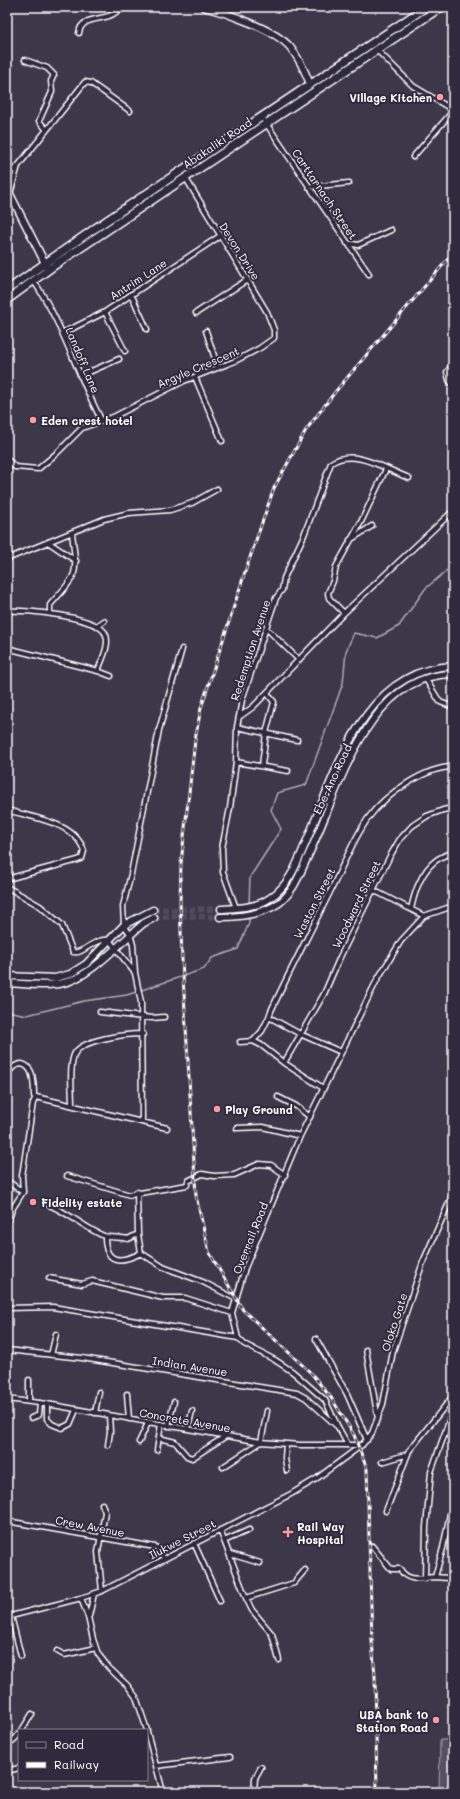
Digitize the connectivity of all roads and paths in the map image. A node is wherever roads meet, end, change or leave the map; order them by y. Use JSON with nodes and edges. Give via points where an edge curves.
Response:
{"nodes":[{"id":1,"x":122,"y":7,"type":"edge"},
{"id":2,"x":206,"y":7,"type":"edge"},
{"id":3,"x":426,"y":7,"type":"edge"},
{"id":4,"x":441,"y":7,"type":"edge"},
{"id":5,"x":78,"y":33,"type":"dead end"},
{"id":6,"x":377,"y":50,"type":"junction"},
{"id":7,"x":25,"y":60,"type":"dead end"},
{"id":8,"x":310,"y":84,"type":"junction"},
{"id":9,"x":453,"y":110,"type":"edge"},
{"id":10,"x":130,"y":111,"type":"dead end"},
{"id":11,"x":261,"y":116,"type":"junction"},
{"id":12,"x":266,"y":123,"type":"junction"},
{"id":13,"x":47,"y":130,"type":"junction"},
{"id":14,"x":413,"y":157,"type":"dead end"},
{"id":15,"x":18,"y":166,"type":"junction"},
{"id":16,"x":180,"y":170,"type":"junction"},
{"id":17,"x":7,"y":175,"type":"edge"},
{"id":18,"x":186,"y":177,"type":"junction"},
{"id":19,"x":349,"y":183,"type":"dead end"},
{"id":20,"x":309,"y":186,"type":"junction"},
{"id":21,"x":9,"y":192,"type":"edge"},
{"id":22,"x":124,"y":208,"type":"junction"},
{"id":23,"x":129,"y":215,"type":"junction"},
{"id":24,"x":391,"y":230,"type":"dead end"},
{"id":25,"x":220,"y":236,"type":"junction"},
{"id":26,"x":347,"y":242,"type":"junction"},
{"id":27,"x":44,"y":262,"type":"junction"},
{"id":28,"x":48,"y":269,"type":"junction"},
{"id":29,"x":28,"y":273,"type":"junction"},
{"id":30,"x":369,"y":274,"type":"dead end"},
{"id":31,"x":33,"y":280,"type":"junction"},
{"id":32,"x":248,"y":280,"type":"junction"},
{"id":33,"x":7,"y":290,"type":"edge"},
{"id":34,"x":131,"y":294,"type":"junction"},
{"id":35,"x":7,"y":300,"type":"edge"},
{"id":36,"x":105,"y":312,"type":"junction"},
{"id":37,"x":196,"y":313,"type":"dead end"},
{"id":38,"x":147,"y":329,"type":"dead end"},
{"id":39,"x":206,"y":331,"type":"dead end"},
{"id":40,"x":63,"y":333,"type":"junction"},
{"id":41,"x":275,"y":335,"type":"joint"},
{"id":42,"x":124,"y":350,"type":"dead end"},
{"id":43,"x":119,"y":359,"type":"dead end"},
{"id":44,"x":453,"y":364,"type":"edge"},
{"id":45,"x":218,"y":368,"type":"junction"},
{"id":46,"x":80,"y":376,"type":"junction"},
{"id":47,"x":195,"y":377,"type":"junction"},
{"id":48,"x":453,"y":385,"type":"edge"},
{"id":49,"x":102,"y":421,"type":"junction"},
{"id":50,"x":222,"y":441,"type":"dead end"},
{"id":51,"x":7,"y":460,"type":"edge"},
{"id":52,"x":386,"y":469,"type":"junction"},
{"id":53,"x":410,"y":478,"type":"dead end"},
{"id":54,"x":217,"y":489,"type":"dead end"},
{"id":55,"x":453,"y":511,"type":"edge"},
{"id":56,"x":372,"y":526,"type":"dead end"},
{"id":57,"x":72,"y":533,"type":"junction"},
{"id":58,"x":48,"y":542,"type":"junction"},
{"id":59,"x":348,"y":542,"type":"junction"},
{"id":60,"x":7,"y":559,"type":"edge"},
{"id":61,"x":76,"y":561,"type":"junction"},
{"id":62,"x":7,"y":611,"type":"edge"},
{"id":63,"x":50,"y":612,"type":"junction"},
{"id":64,"x":344,"y":613,"type":"junction"},
{"id":65,"x":104,"y":621,"type":"dead end"},
{"id":66,"x":97,"y":626,"type":"junction"},
{"id":67,"x":266,"y":628,"type":"junction"},
{"id":68,"x":7,"y":648,"type":"edge"},
{"id":69,"x":182,"y":649,"type":"dead end"},
{"id":70,"x":299,"y":660,"type":"junction"},
{"id":71,"x":453,"y":666,"type":"edge"},
{"id":72,"x":98,"y":671,"type":"junction"},
{"id":73,"x":453,"y":674,"type":"edge"},
{"id":74,"x":111,"y":676,"type":"dead end"},
{"id":75,"x":425,"y":678,"type":"junction"},
{"id":76,"x":267,"y":693,"type":"junction"},
{"id":77,"x":453,"y":707,"type":"edge"},
{"id":78,"x":240,"y":717,"type":"junction"},
{"id":79,"x":238,"y":727,"type":"junction"},
{"id":80,"x":266,"y":733,"type":"junction"},
{"id":81,"x":297,"y":740,"type":"dead end"},
{"id":82,"x":236,"y":762,"type":"junction"},
{"id":83,"x":262,"y":765,"type":"junction"},
{"id":84,"x":453,"y":767,"type":"edge"},
{"id":85,"x":288,"y":771,"type":"dead end"},
{"id":86,"x":453,"y":808,"type":"edge"},
{"id":87,"x":7,"y":810,"type":"edge"},
{"id":88,"x":453,"y":853,"type":"edge"},
{"id":89,"x":7,"y":878,"type":"edge"},
{"id":90,"x":7,"y":887,"type":"edge"},
{"id":91,"x":373,"y":890,"type":"junction"},
{"id":92,"x":453,"y":906,"type":"edge"},
{"id":93,"x":236,"y":908,"type":"junction"},
{"id":94,"x":220,"y":909,"type":"tunnel mouth"},
{"id":95,"x":411,"y":909,"type":"junction"},
{"id":96,"x":153,"y":910,"type":"tunnel mouth"},
{"id":97,"x":424,"y":916,"type":"junction"},
{"id":98,"x":220,"y":917,"type":"tunnel mouth"},
{"id":99,"x":154,"y":918,"type":"tunnel mouth"},
{"id":100,"x":124,"y":925,"type":"junction"},
{"id":101,"x":130,"y":934,"type":"junction"},
{"id":102,"x":109,"y":940,"type":"junction"},
{"id":103,"x":115,"y":947,"type":"junction"},
{"id":104,"x":135,"y":973,"type":"junction"},
{"id":105,"x":7,"y":976,"type":"edge"},
{"id":106,"x":7,"y":984,"type":"edge"},
{"id":107,"x":100,"y":1012,"type":"dead end"},
{"id":108,"x":142,"y":1017,"type":"junction"},
{"id":109,"x":164,"y":1017,"type":"dead end"},
{"id":110,"x":269,"y":1017,"type":"junction"},
{"id":111,"x":143,"y":1034,"type":"junction"},
{"id":112,"x":300,"y":1034,"type":"junction"},
{"id":113,"x":254,"y":1041,"type":"junction"},
{"id":114,"x":240,"y":1042,"type":"dead end"},
{"id":115,"x":341,"y":1052,"type":"junction"},
{"id":116,"x":284,"y":1063,"type":"junction"},
{"id":117,"x":7,"y":1075,"type":"edge"},
{"id":118,"x":323,"y":1088,"type":"junction"},
{"id":119,"x":36,"y":1097,"type":"junction"},
{"id":120,"x":278,"y":1097,"type":"dead end"},
{"id":121,"x":72,"y":1104,"type":"junction"},
{"id":122,"x":310,"y":1118,"type":"junction"},
{"id":123,"x":142,"y":1122,"type":"junction"},
{"id":124,"x":167,"y":1128,"type":"dead end"},
{"id":125,"x":237,"y":1128,"type":"dead end"},
{"id":126,"x":300,"y":1136,"type":"junction"},
{"id":127,"x":285,"y":1175,"type":"junction"},
{"id":128,"x":67,"y":1176,"type":"dead end"},
{"id":129,"x":7,"y":1181,"type":"edge"},
{"id":130,"x":23,"y":1192,"type":"junction"},
{"id":131,"x":137,"y":1192,"type":"junction"},
{"id":132,"x":453,"y":1194,"type":"edge"},
{"id":133,"x":50,"y":1205,"type":"dead end"},
{"id":134,"x":7,"y":1223,"type":"edge"},
{"id":135,"x":138,"y":1234,"type":"junction"},
{"id":136,"x":106,"y":1236,"type":"junction"},
{"id":137,"x":141,"y":1253,"type":"junction"},
{"id":138,"x":49,"y":1278,"type":"dead end"},
{"id":139,"x":236,"y":1299,"type":"junction"},
{"id":140,"x":7,"y":1308,"type":"edge"},
{"id":141,"x":232,"y":1313,"type":"junction"},
{"id":142,"x":56,"y":1334,"type":"dead end"},
{"id":143,"x":238,"y":1338,"type":"junction"},
{"id":144,"x":316,"y":1339,"type":"dead end"},
{"id":145,"x":7,"y":1350,"type":"edge"},
{"id":146,"x":366,"y":1350,"type":"dead end"},
{"id":147,"x":51,"y":1355,"type":"junction"},
{"id":148,"x":29,"y":1380,"type":"dead end"},
{"id":149,"x":99,"y":1392,"type":"dead end"},
{"id":150,"x":126,"y":1394,"type":"dead end"},
{"id":151,"x":453,"y":1396,"type":"edge"},
{"id":152,"x":7,"y":1399,"type":"edge"},
{"id":153,"x":29,"y":1401,"type":"junction"},
{"id":154,"x":174,"y":1402,"type":"dead end"},
{"id":155,"x":40,"y":1403,"type":"junction"},
{"id":156,"x":47,"y":1404,"type":"junction"},
{"id":157,"x":76,"y":1410,"type":"junction"},
{"id":158,"x":453,"y":1410,"type":"edge"},
{"id":159,"x":192,"y":1411,"type":"dead end"},
{"id":160,"x":267,"y":1411,"type":"dead end"},
{"id":161,"x":95,"y":1413,"type":"junction"},
{"id":162,"x":109,"y":1415,"type":"junction"},
{"id":163,"x":31,"y":1418,"type":"dead end"},
{"id":164,"x":129,"y":1419,"type":"junction"},
{"id":165,"x":378,"y":1419,"type":"junction"},
{"id":166,"x":148,"y":1423,"type":"junction"},
{"id":167,"x":161,"y":1424,"type":"junction"},
{"id":168,"x":168,"y":1426,"type":"junction"},
{"id":169,"x":338,"y":1427,"type":"junction"},
{"id":170,"x":188,"y":1428,"type":"junction"},
{"id":171,"x":226,"y":1436,"type":"junction"},
{"id":172,"x":159,"y":1438,"type":"junction"},
{"id":173,"x":368,"y":1440,"type":"junction"},
{"id":174,"x":139,"y":1442,"type":"dead end"},
{"id":175,"x":261,"y":1442,"type":"junction"},
{"id":176,"x":286,"y":1444,"type":"junction"},
{"id":177,"x":108,"y":1445,"type":"dead end"},
{"id":178,"x":348,"y":1445,"type":"junction"},
{"id":179,"x":362,"y":1445,"type":"junction"},
{"id":180,"x":156,"y":1450,"type":"dead end"},
{"id":181,"x":353,"y":1452,"type":"joint"},
{"id":182,"x":408,"y":1454,"type":"junction"},
{"id":183,"x":382,"y":1462,"type":"dead end"},
{"id":184,"x":223,"y":1467,"type":"dead end"},
{"id":185,"x":287,"y":1471,"type":"dead end"},
{"id":186,"x":453,"y":1499,"type":"edge"},
{"id":187,"x":102,"y":1504,"type":"dead end"},
{"id":188,"x":386,"y":1511,"type":"dead end"},
{"id":189,"x":7,"y":1521,"type":"edge"},
{"id":190,"x":220,"y":1530,"type":"junction"},
{"id":191,"x":249,"y":1530,"type":"dead end"},
{"id":192,"x":100,"y":1536,"type":"junction"},
{"id":193,"x":224,"y":1541,"type":"junction"},
{"id":194,"x":194,"y":1543,"type":"junction"},
{"id":195,"x":372,"y":1546,"type":"dead end"},
{"id":196,"x":230,"y":1554,"type":"junction"},
{"id":197,"x":164,"y":1558,"type":"junction"},
{"id":198,"x":260,"y":1563,"type":"dead end"},
{"id":199,"x":305,"y":1570,"type":"dead end"},
{"id":200,"x":435,"y":1577,"type":"junction"},
{"id":201,"x":453,"y":1577,"type":"edge"},
{"id":202,"x":425,"y":1579,"type":"junction"},
{"id":203,"x":102,"y":1590,"type":"junction"},
{"id":204,"x":94,"y":1594,"type":"junction"},
{"id":205,"x":81,"y":1598,"type":"junction"},
{"id":206,"x":246,"y":1598,"type":"junction"},
{"id":207,"x":220,"y":1601,"type":"dead end"},
{"id":208,"x":9,"y":1617,"type":"edge"},
{"id":209,"x":88,"y":1617,"type":"junction"},
{"id":210,"x":96,"y":1648,"type":"junction"},
{"id":211,"x":57,"y":1651,"type":"dead end"},
{"id":212,"x":21,"y":1656,"type":"dead end"},
{"id":213,"x":280,"y":1660,"type":"dead end"},
{"id":214,"x":32,"y":1714,"type":"dead end"},
{"id":215,"x":23,"y":1729,"type":"edge"},
{"id":216,"x":146,"y":1729,"type":"edge"},
{"id":217,"x":18,"y":1735,"type":"edge"},
{"id":218,"x":148,"y":1735,"type":"edge"},
{"id":219,"x":7,"y":1743,"type":"edge"},
{"id":220,"x":230,"y":1757,"type":"dead end"},
{"id":221,"x":156,"y":1766,"type":"junction"},
{"id":222,"x":261,"y":1767,"type":"dead end"},
{"id":223,"x":18,"y":1768,"type":"edge"},
{"id":224,"x":7,"y":1771,"type":"edge"},
{"id":225,"x":163,"y":1792,"type":"edge"},
{"id":226,"x":254,"y":1792,"type":"edge"}],
"edges":[{"from":1,"to":5,"type":"street","via":[[108,16],[85,22]]},
{"from":2,"to":8,"type":"main road","via":[[249,22],[284,41],[297,56]]},
{"from":3,"to":8,"type":"main road","name":"Abakaliki Road"},
{"from":4,"to":6,"type":"main road","name":"Abakaliki Road"},
{"from":6,"to":9,"type":"street","via":[[413,86]]},
{"from":6,"to":12,"type":"main road","name":"Abakaliki Road"},
{"from":7,"to":13,"type":"street","via":[[47,68],[54,75],[51,81],[52,92],[39,121]]},
{"from":8,"to":11,"type":"main road","name":"Abakaliki Road"},
{"from":9,"to":14,"type":"street"},
{"from":10,"to":13,"type":"street","via":[[87,82]]},
{"from":11,"to":12,"type":"street","name":"Carttarnach Street"},
{"from":11,"to":16,"type":"main road","name":"Abakaliki Road"},
{"from":12,"to":18,"type":"main road","name":"Abakaliki Road"},
{"from":12,"to":20,"type":"street","name":"Carttarnach Street"},
{"from":13,"to":15,"type":"street"},
{"from":15,"to":17,"type":"street"},
{"from":15,"to":21,"type":"street"},
{"from":16,"to":18,"type":"street","name":"Devon Drive"},
{"from":16,"to":22,"type":"main road","name":"Abakaliki Road"},
{"from":18,"to":23,"type":"main road","name":"Abakaliki Road"},
{"from":18,"to":25,"type":"street","name":"Devon Drive"},
{"from":19,"to":20,"type":"street"},
{"from":20,"to":26,"type":"street","name":"Carttarnach Street"},
{"from":21,"to":27,"type":"main road"},
{"from":22,"to":23,"type":"main road"},
{"from":22,"to":27,"type":"main road","name":"Abakaliki Road"},
{"from":23,"to":28,"type":"main road","name":"Abakaliki Road"},
{"from":24,"to":26,"type":"street","via":[[358,245]]},
{"from":25,"to":32,"type":"street","name":"Devon Drive"},
{"from":25,"to":34,"type":"street","name":"Antrim Lane"},
{"from":26,"to":30,"type":"street","name":"Carttarnach Street"},
{"from":27,"to":28,"type":"main road"},
{"from":27,"to":29,"type":"main road","name":"Abakaliki Road"},
{"from":28,"to":31,"type":"main road","name":"Abakaliki Road"},
{"from":29,"to":31,"type":"street","name":"Landoff Lane"},
{"from":29,"to":33,"type":"main road","name":"Abakaliki Road"},
{"from":31,"to":35,"type":"main road","name":"Abakaliki Road"},
{"from":31,"to":40,"type":"street","name":"Landoff Lane"},
{"from":32,"to":37,"type":"street"},
{"from":32,"to":41,"type":"street","name":"Devon Drive","via":[[267,312]]},
{"from":34,"to":36,"type":"street","name":"Antrim Lane"},
{"from":34,"to":38,"type":"street"},
{"from":36,"to":40,"type":"street","name":"Antrim Lane"},
{"from":36,"to":42,"type":"street"},
{"from":39,"to":45,"type":"street"},
{"from":40,"to":46,"type":"street","name":"Landoff Lane"},
{"from":41,"to":45,"type":"street","name":"Argyle Crescent","via":[[272,340],[246,356]]},
{"from":43,"to":46,"type":"street"},
{"from":44,"to":48,"type":"street","via":[[447,372]]},
{"from":45,"to":47,"type":"street","name":"Argyle Crescent"},
{"from":46,"to":49,"type":"street","name":"Landoff Lane"},
{"from":47,"to":49,"type":"street","name":"Argyle Crescent"},
{"from":47,"to":50,"type":"street"},
{"from":49,"to":51,"type":"street","via":[[86,426],[74,434],[58,453],[38,469],[11,465]]},
{"from":52,"to":53,"type":"street","name":"Redemption Avenue"},
{"from":52,"to":59,"type":"street","via":[[361,522]]},
{"from":52,"to":67,"type":"street","name":"Redemption Avenue","via":[[362,459],[344,456],[331,463]]},
{"from":54,"to":57,"type":"street","via":[[192,503],[170,510],[114,516]]},
{"from":55,"to":64,"type":"street"},
{"from":56,"to":59,"type":"street"},
{"from":57,"to":58,"type":"street"},
{"from":57,"to":61,"type":"street"},
{"from":58,"to":60,"type":"street"},
{"from":58,"to":61,"type":"street"},
{"from":59,"to":64,"type":"street","via":[[336,567],[334,581],[328,593],[332,603]]},
{"from":61,"to":63,"type":"street","via":[[74,576],[50,605]]},
{"from":62,"to":63,"type":"street","via":[[19,609]]},
{"from":63,"to":66,"type":"street"},
{"from":64,"to":70,"type":"street"},
{"from":65,"to":66,"type":"street"},
{"from":66,"to":72,"type":"street","via":[[105,632],[107,639]]},
{"from":67,"to":70,"type":"street"},
{"from":67,"to":78,"type":"street","name":"Redemption Avenue","via":[[242,700]]},
{"from":68,"to":72,"type":"street"},
{"from":69,"to":100,"type":"street","via":[[154,753],[123,906]]},
{"from":70,"to":76,"type":"street"},
{"from":71,"to":93,"type":"main road","name":"Ebe-Ano Road","via":[[410,676],[381,696],[346,749],[284,886],[270,899]]},
{"from":72,"to":74,"type":"street"},
{"from":73,"to":75,"type":"main road","name":"Ebe-Ano Road"},
{"from":75,"to":77,"type":"street","via":[[440,702]]},
{"from":75,"to":98,"type":"main road","name":"Ebe-Ano Road","via":[[391,698],[368,729],[350,760],[313,846],[292,888],[284,898],[273,906],[248,914]]},
{"from":76,"to":78,"type":"street"},
{"from":76,"to":80,"type":"street","via":[[274,702]]},
{"from":78,"to":79,"type":"street","name":"Redemption Avenue"},
{"from":79,"to":80,"type":"street"},
{"from":79,"to":82,"type":"street","name":"Redemption Avenue"},
{"from":80,"to":81,"type":"street"},
{"from":80,"to":83,"type":"street"},
{"from":82,"to":83,"type":"street"},
{"from":82,"to":93,"type":"street","name":"Redemption Avenue","via":[[222,848],[223,872]]},
{"from":83,"to":85,"type":"street"},
{"from":84,"to":110,"type":"street","name":"Waston Street","via":[[434,770],[416,778],[393,794],[369,816],[292,966]]},
{"from":86,"to":91,"type":"street","name":"Woodward Street","via":[[427,816],[405,833]]},
{"from":87,"to":89,"type":"street","via":[[61,826],[77,837],[84,851],[82,858],[78,860]]},
{"from":88,"to":95,"type":"street","via":[[436,860],[426,869]]},
{"from":90,"to":102,"type":"street","via":[[40,906],[62,925],[73,952],[80,952],[97,940]]},
{"from":91,"to":95,"type":"street"},
{"from":91,"to":112,"type":"street","name":"Woodward Street","via":[[324,994]]},
{"from":92,"to":97,"type":"street"},
{"from":93,"to":94,"type":"main road"},
{"from":95,"to":97,"type":"street"},
{"from":96,"to":100,"type":"main road"},
{"from":97,"to":115,"type":"street","name":"Overrail Road","via":[[408,932],[391,956]]},
{"from":99,"to":101,"type":"main road"},
{"from":100,"to":101,"type":"street"},
{"from":100,"to":102,"type":"main road"},
{"from":101,"to":103,"type":"main road"},
{"from":101,"to":104,"type":"street"},
{"from":102,"to":103,"type":"street"},
{"from":102,"to":105,"type":"main road","via":[[86,964],[66,976]]},
{"from":103,"to":104,"type":"street"},
{"from":103,"to":106,"type":"main road","via":[[80,977],[71,981],[61,984]]},
{"from":104,"to":108,"type":"street"},
{"from":107,"to":108,"type":"street"},
{"from":108,"to":109,"type":"street"},
{"from":108,"to":111,"type":"street"},
{"from":110,"to":112,"type":"street"},
{"from":110,"to":113,"type":"street","name":"Waston Street","via":[[259,1037]]},
{"from":111,"to":121,"type":"street","via":[[116,1036],[76,1051],[73,1059]]},
{"from":111,"to":123,"type":"street"},
{"from":112,"to":115,"type":"street"},
{"from":112,"to":116,"type":"street","name":"Woodward Street"},
{"from":113,"to":114,"type":"street"},
{"from":113,"to":116,"type":"street","via":[[262,1044]]},
{"from":115,"to":118,"type":"street","name":"Overrail Road"},
{"from":116,"to":118,"type":"street"},
{"from":117,"to":119,"type":"street","via":[[17,1064],[29,1068]]},
{"from":118,"to":122,"type":"street","name":"Overrail Road"},
{"from":119,"to":121,"type":"street"},
{"from":119,"to":130,"type":"street","via":[[22,1176]]},
{"from":120,"to":122,"type":"street","via":[[296,1106]]},
{"from":121,"to":123,"type":"street"},
{"from":122,"to":126,"type":"street","name":"Overrail Road"},
{"from":123,"to":124,"type":"street"},
{"from":125,"to":126,"type":"street","via":[[263,1128]]},
{"from":126,"to":127,"type":"street","name":"Overrail Road"},
{"from":127,"to":131,"type":"street","via":[[271,1165],[259,1164],[234,1175],[202,1174],[188,1181],[187,1185]]},
{"from":127,"to":139,"type":"street","name":"Overrail Road","via":[[247,1263]]},
{"from":128,"to":131,"type":"street","via":[[125,1194]]},
{"from":129,"to":130,"type":"street"},
{"from":130,"to":134,"type":"street"},
{"from":131,"to":135,"type":"street"},
{"from":132,"to":165,"type":"street","name":"Oloko Gate","via":[[423,1262],[393,1351],[388,1383]]},
{"from":133,"to":136,"type":"street"},
{"from":135,"to":136,"type":"street","via":[[128,1239]]},
{"from":135,"to":137,"type":"street"},
{"from":136,"to":137,"type":"street","via":[[105,1244],[112,1258],[117,1260]]},
{"from":137,"to":139,"type":"street"},
{"from":138,"to":141,"type":"street","via":[[82,1284],[92,1280],[163,1298],[185,1298]]},
{"from":139,"to":141,"type":"street","name":"Overrail Road"},
{"from":140,"to":143,"type":"street","via":[[53,1307]]},
{"from":141,"to":143,"type":"street","name":"Overrail Road"},
{"from":142,"to":147,"type":"street"},
{"from":143,"to":169,"type":"street","via":[[250,1348],[293,1372],[325,1400]]},
{"from":144,"to":173,"type":"street","via":[[347,1394]]},
{"from":145,"to":147,"type":"street","name":"Indian Avenue"},
{"from":146,"to":165,"type":"street"},
{"from":147,"to":169,"type":"street","name":"Indian Avenue","via":[[297,1393]]},
{"from":148,"to":153,"type":"street"},
{"from":149,"to":161,"type":"street"},
{"from":150,"to":164,"type":"street"},
{"from":151,"to":182,"type":"street"},
{"from":152,"to":153,"type":"street","name":"Concrete Avenue"},
{"from":153,"to":155,"type":"street","name":"Concrete Avenue"},
{"from":154,"to":168,"type":"street"},
{"from":155,"to":156,"type":"street","name":"Concrete Avenue"},
{"from":155,"to":163,"type":"street","via":[[38,1415]]},
{"from":156,"to":157,"type":"street","name":"Concrete Avenue"},
{"from":156,"to":157,"type":"street","via":[[47,1419],[62,1428],[70,1424]]},
{"from":157,"to":161,"type":"street","name":"Concrete Avenue"},
{"from":158,"to":202,"type":"street","via":[[431,1472]]},
{"from":159,"to":170,"type":"street"},
{"from":160,"to":175,"type":"street"},
{"from":161,"to":162,"type":"street","name":"Concrete Avenue"},
{"from":162,"to":164,"type":"street","name":"Concrete Avenue"},
{"from":162,"to":177,"type":"street"},
{"from":164,"to":166,"type":"street","name":"Concrete Avenue"},
{"from":165,"to":173,"type":"street","name":"Oloko Gate"},
{"from":166,"to":167,"type":"street","name":"Concrete Avenue"},
{"from":166,"to":174,"type":"street"},
{"from":167,"to":168,"type":"street","name":"Concrete Avenue"},
{"from":167,"to":172,"type":"street"},
{"from":168,"to":170,"type":"street","name":"Concrete Avenue"},
{"from":169,"to":178,"type":"street","name":"Indian Avenue"},
{"from":170,"to":171,"type":"street","name":"Concrete Avenue"},
{"from":171,"to":172,"type":"street","via":[[192,1458],[175,1442]]},
{"from":171,"to":175,"type":"street","name":"Concrete Avenue"},
{"from":172,"to":180,"type":"street"},
{"from":173,"to":179,"type":"street","name":"Oloko Gate"},
{"from":175,"to":176,"type":"street","name":"Concrete Avenue"},
{"from":175,"to":184,"type":"street"},
{"from":176,"to":178,"type":"street","name":"Concrete Avenue"},
{"from":176,"to":185,"type":"street"},
{"from":178,"to":179,"type":"street","name":"Concrete Avenue"},
{"from":179,"to":181,"type":"street","name":"Oloko Gate"},
{"from":181,"to":190,"type":"street","name":"Ilukwe Street","via":[[292,1494]]},
{"from":182,"to":183,"type":"street"},
{"from":182,"to":188,"type":"street"},
{"from":186,"to":200,"type":"street"},
{"from":187,"to":192,"type":"street","via":[[105,1512]]},
{"from":189,"to":192,"type":"street","name":"Crew Avenue"},
{"from":190,"to":193,"type":"street"},
{"from":190,"to":194,"type":"street","name":"Ilukwe Street"},
{"from":191,"to":193,"type":"street"},
{"from":192,"to":197,"type":"street","name":"Crew Avenue","via":[[155,1546]]},
{"from":192,"to":203,"type":"street","via":[[98,1552]]},
{"from":193,"to":196,"type":"street"},
{"from":194,"to":197,"type":"street","name":"Ilukwe Street"},
{"from":194,"to":207,"type":"street"},
{"from":195,"to":202,"type":"street","via":[[391,1569],[400,1569],[403,1574],[419,1580]]},
{"from":196,"to":198,"type":"street"},
{"from":196,"to":206,"type":"street"},
{"from":197,"to":203,"type":"street","name":"Ilukwe Street"},
{"from":199,"to":206,"type":"street","via":[[294,1583]]},
{"from":200,"to":201,"type":"street"},
{"from":200,"to":202,"type":"street"},
{"from":203,"to":204,"type":"street","name":"Ilukwe Street"},
{"from":204,"to":205,"type":"street","name":"Ilukwe Street"},
{"from":204,"to":209,"type":"street"},
{"from":205,"to":208,"type":"street","name":"Ilukwe Street"},
{"from":205,"to":209,"type":"street"},
{"from":206,"to":213,"type":"street","via":[[255,1614],[272,1634]]},
{"from":208,"to":212,"type":"street"},
{"from":209,"to":210,"type":"street"},
{"from":210,"to":211,"type":"street","via":[[64,1655]]},
{"from":210,"to":216,"type":"street","via":[[108,1668],[136,1697]]},
{"from":214,"to":215,"type":"street"},
{"from":217,"to":219,"type":"street"},
{"from":218,"to":221,"type":"street"},
{"from":220,"to":221,"type":"street"},
{"from":221,"to":225,"type":"street"},
{"from":222,"to":226,"type":"street","via":[[255,1778]]},
{"from":223,"to":224,"type":"street"}]}
